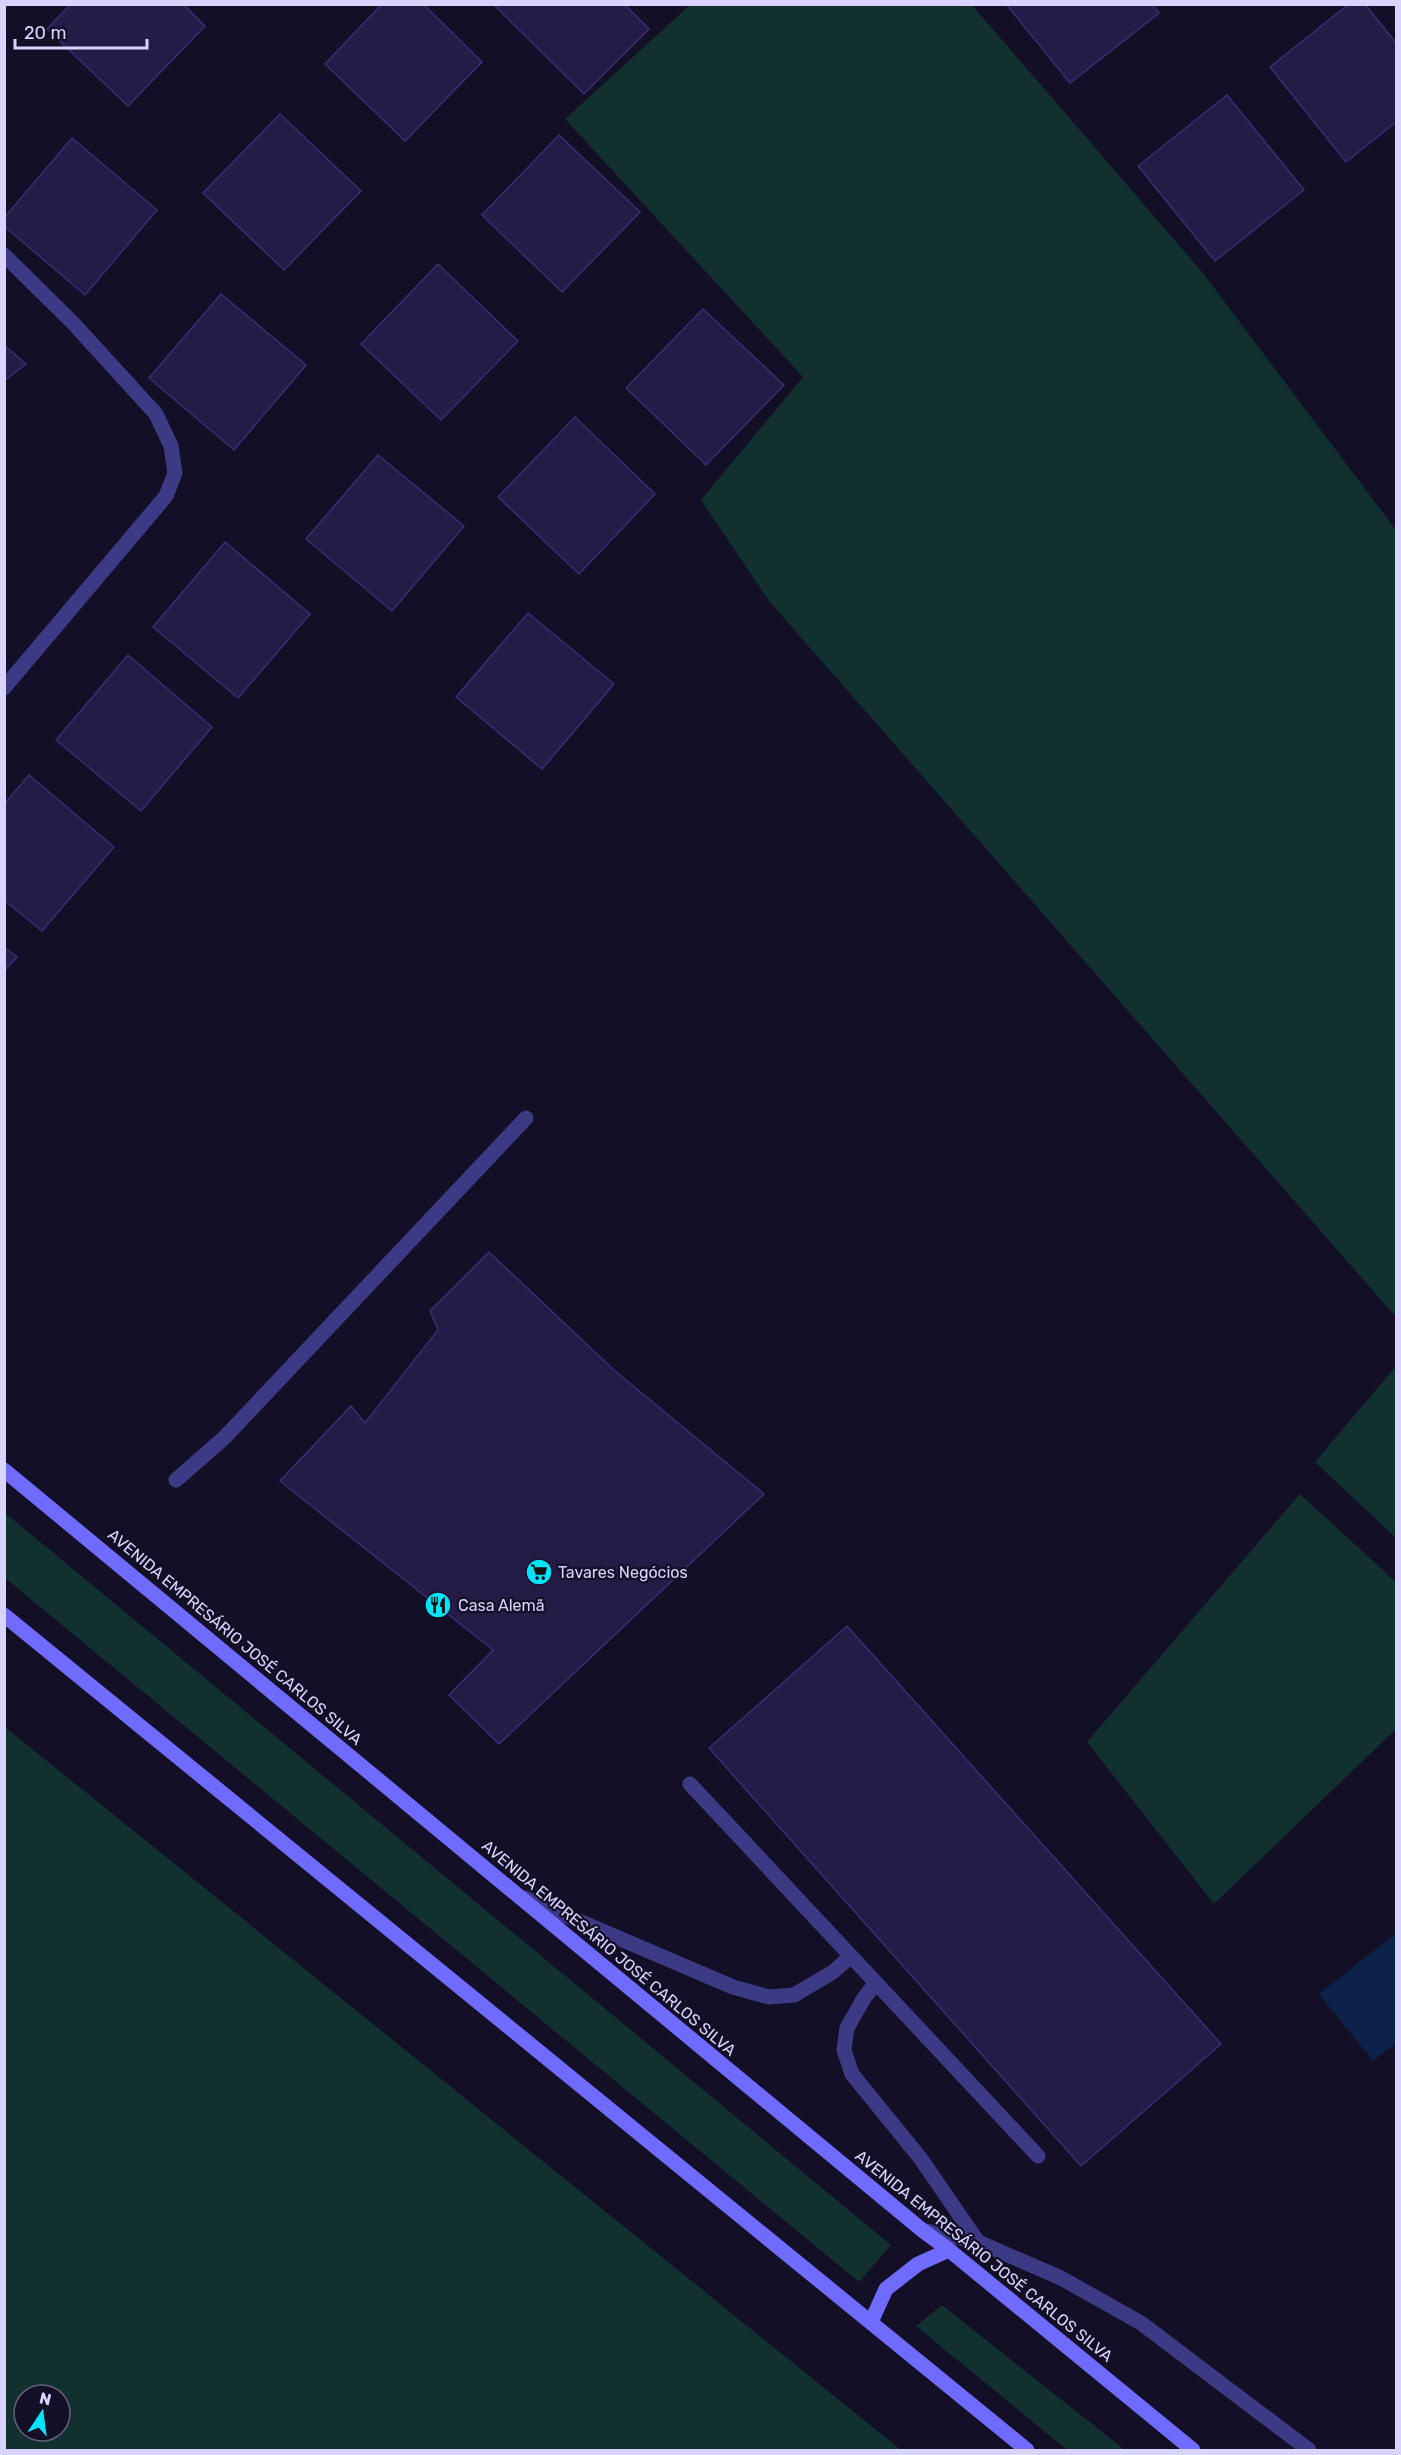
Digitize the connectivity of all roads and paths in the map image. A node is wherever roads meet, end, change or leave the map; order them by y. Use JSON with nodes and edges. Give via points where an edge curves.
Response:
{"nodes":[{"id":1,"x":4,"y":255,"type":"edge"},
{"id":2,"x":4,"y":688,"type":"edge"},
{"id":3,"x":525,"y":1118,"type":"dead end"},
{"id":4,"x":4,"y":1470,"type":"edge"},
{"id":5,"x":176,"y":1480,"type":"dead end"},
{"id":6,"x":4,"y":1615,"type":"edge"},
{"id":7,"x":690,"y":1784,"type":"dead end"},
{"id":8,"x":519,"y":1896,"type":"junction"},
{"id":9,"x":851,"y":1956,"type":"junction"},
{"id":10,"x":876,"y":1983,"type":"junction"},
{"id":11,"x":1038,"y":2156,"type":"dead end"},
{"id":12,"x":922,"y":2230,"type":"junction"},
{"id":13,"x":978,"y":2242,"type":"junction"},
{"id":14,"x":949,"y":2250,"type":"junction"},
{"id":15,"x":870,"y":2322,"type":"junction"},
{"id":16,"x":1027,"y":2451,"type":"edge"},
{"id":17,"x":1193,"y":2451,"type":"edge"},
{"id":18,"x":1309,"y":2451,"type":"edge"}],
"edges":[{"from":1,"to":2,"type":"street","via":[[156,414],[171,446],[175,473],[166,496]]},
{"from":3,"to":5,"type":"street","via":[[224,1438]]},
{"from":4,"to":8,"type":"main road","name":"AVENIDA EMPRESÁRIO JOSÉ CARLOS SILVA"},
{"from":6,"to":15,"type":"main road"},
{"from":7,"to":9,"type":"street"},
{"from":8,"to":9,"type":"street","via":[[733,1987],[770,1997],[794,1995]]},
{"from":8,"to":12,"type":"main road","name":"AVENIDA EMPRESÁRIO JOSÉ CARLOS SILVA"},
{"from":9,"to":10,"type":"street"},
{"from":10,"to":11,"type":"street"},
{"from":10,"to":13,"type":"street","via":[[848,2028],[844,2050],[852,2074],[921,2159]]},
{"from":12,"to":13,"type":"street"},
{"from":12,"to":14,"type":"main road","name":"AVENIDA EMPRESÁRIO JOSÉ CARLOS SILVA"},
{"from":13,"to":18,"type":"street","via":[[1061,2278],[1141,2323]]},
{"from":14,"to":15,"type":"main road","via":[[918,2264],[886,2289]]},
{"from":14,"to":17,"type":"main road","name":"AVENIDA EMPRESÁRIO JOSÉ CARLOS SILVA"},
{"from":15,"to":16,"type":"main road"}]}
